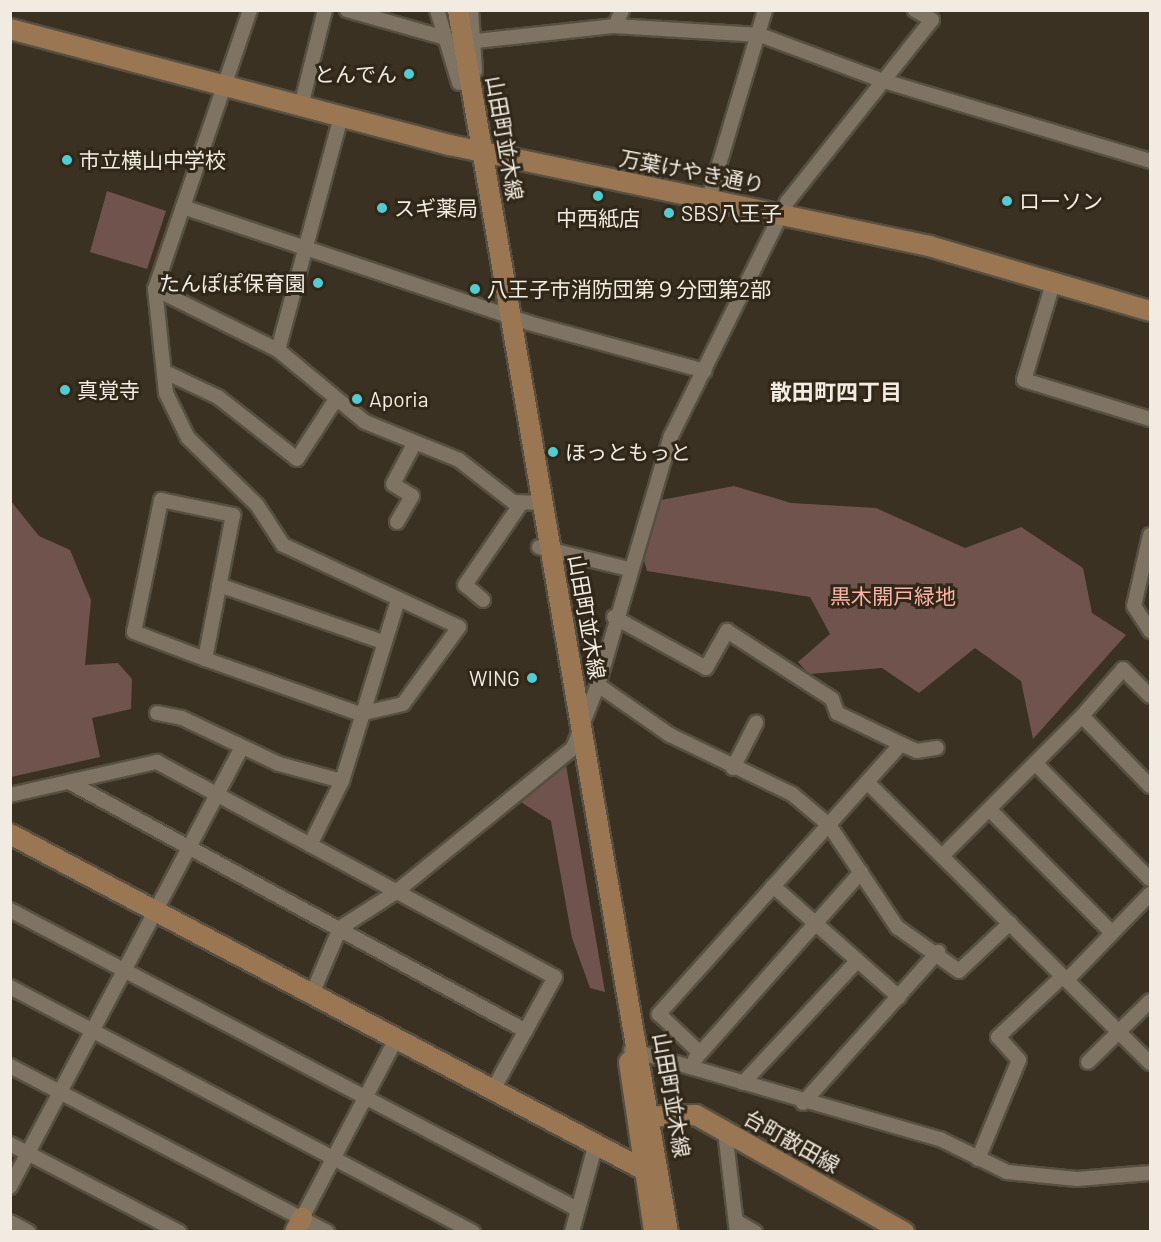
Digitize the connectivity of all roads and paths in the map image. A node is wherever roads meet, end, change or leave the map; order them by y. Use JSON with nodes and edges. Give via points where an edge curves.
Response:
{"nodes":[{"id":1,"x":250,"y":10,"type":"edge"},
{"id":2,"x":325,"y":10,"type":"edge"},
{"id":3,"x":346,"y":10,"type":"edge"},
{"id":4,"x":437,"y":10,"type":"edge"},
{"id":5,"x":446,"y":10,"type":"edge"},
{"id":6,"x":458,"y":10,"type":"edge"},
{"id":7,"x":471,"y":10,"type":"edge"},
{"id":8,"x":622,"y":10,"type":"edge"},
{"id":9,"x":765,"y":10,"type":"edge"},
{"id":10,"x":915,"y":10,"type":"edge"},
{"id":11,"x":615,"y":26,"type":"junction"},
{"id":12,"x":10,"y":29,"type":"edge"},
{"id":13,"x":760,"y":35,"type":"junction"},
{"id":14,"x":442,"y":37,"type":"junction"},
{"id":15,"x":476,"y":41,"type":"junction"},
{"id":16,"x":884,"y":81,"type":"junction"},
{"id":17,"x":459,"y":83,"type":"junction"},
{"id":18,"x":224,"y":84,"type":"junction"},
{"id":19,"x":474,"y":98,"type":"junction"},
{"id":20,"x":301,"y":106,"type":"junction"},
{"id":21,"x":341,"y":117,"type":"junction"},
{"id":22,"x":477,"y":151,"type":"junction"},
{"id":23,"x":1150,"y":161,"type":"edge"},
{"id":24,"x":709,"y":198,"type":"junction"},
{"id":25,"x":183,"y":207,"type":"junction"},
{"id":26,"x":782,"y":213,"type":"junction"},
{"id":27,"x":306,"y":248,"type":"junction"},
{"id":28,"x":1054,"y":280,"type":"junction"},
{"id":29,"x":155,"y":289,"type":"junction"},
{"id":30,"x":1150,"y":311,"type":"edge"},
{"id":31,"x":504,"y":314,"type":"junction"},
{"id":32,"x":278,"y":350,"type":"junction"},
{"id":33,"x":705,"y":371,"type":"junction"},
{"id":34,"x":165,"y":372,"type":"junction"},
{"id":35,"x":336,"y":399,"type":"junction"},
{"id":36,"x":1150,"y":419,"type":"edge"},
{"id":37,"x":414,"y":444,"type":"junction"},
{"id":38,"x":532,"y":504,"type":"junction"},
{"id":39,"x":397,"y":522,"type":"dead end"},
{"id":40,"x":1150,"y":535,"type":"edge"},
{"id":41,"x":544,"y":547,"type":"junction"},
{"id":42,"x":629,"y":569,"type":"junction"},
{"id":43,"x":219,"y":585,"type":"junction"},
{"id":44,"x":398,"y":600,"type":"junction"},
{"id":45,"x":483,"y":600,"type":"dead end"},
{"id":46,"x":614,"y":617,"type":"junction"},
{"id":47,"x":1150,"y":631,"type":"edge"},
{"id":48,"x":383,"y":642,"type":"junction"},
{"id":49,"x":205,"y":659,"type":"junction"},
{"id":50,"x":598,"y":686,"type":"junction"},
{"id":51,"x":1150,"y":696,"type":"edge"},
{"id":52,"x":157,"y":713,"type":"dead end"},
{"id":53,"x":360,"y":714,"type":"junction"},
{"id":54,"x":1082,"y":716,"type":"junction"},
{"id":55,"x":756,"y":724,"type":"dead end"},
{"id":56,"x":577,"y":739,"type":"junction"},
{"id":57,"x":901,"y":744,"type":"junction"},
{"id":58,"x":242,"y":747,"type":"junction"},
{"id":59,"x":937,"y":748,"type":"dead end"},
{"id":60,"x":1036,"y":764,"type":"junction"},
{"id":61,"x":733,"y":768,"type":"junction"},
{"id":62,"x":342,"y":781,"type":"junction"},
{"id":63,"x":69,"y":782,"type":"junction"},
{"id":64,"x":869,"y":784,"type":"junction"},
{"id":65,"x":1150,"y":786,"type":"edge"},
{"id":66,"x":10,"y":795,"type":"edge"},
{"id":67,"x":218,"y":795,"type":"junction"},
{"id":68,"x":991,"y":811,"type":"junction"},
{"id":69,"x":830,"y":825,"type":"junction"},
{"id":70,"x":10,"y":834,"type":"edge"},
{"id":71,"x":310,"y":845,"type":"junction"},
{"id":72,"x":190,"y":846,"type":"junction"},
{"id":73,"x":942,"y":856,"type":"junction"},
{"id":74,"x":861,"y":872,"type":"junction"},
{"id":75,"x":1150,"y":879,"type":"edge"},
{"id":76,"x":773,"y":886,"type":"junction"},
{"id":77,"x":396,"y":892,"type":"junction"},
{"id":78,"x":1150,"y":894,"type":"edge"},
{"id":79,"x":10,"y":910,"type":"edge"},
{"id":80,"x":156,"y":912,"type":"junction"},
{"id":81,"x":815,"y":923,"type":"junction"},
{"id":82,"x":1010,"y":923,"type":"junction"},
{"id":83,"x":340,"y":928,"type":"junction"},
{"id":84,"x":1112,"y":933,"type":"junction"},
{"id":85,"x":938,"y":952,"type":"junction"},
{"id":86,"x":857,"y":961,"type":"junction"},
{"id":87,"x":125,"y":971,"type":"junction"},
{"id":88,"x":1065,"y":978,"type":"junction"},
{"id":89,"x":10,"y":987,"type":"edge"},
{"id":90,"x":312,"y":994,"type":"junction"},
{"id":91,"x":899,"y":997,"type":"junction"},
{"id":92,"x":1150,"y":1001,"type":"edge"},
{"id":93,"x":526,"y":1031,"type":"junction"},
{"id":94,"x":93,"y":1032,"type":"junction"},
{"id":95,"x":1119,"y":1032,"type":"junction"},
{"id":96,"x":396,"y":1038,"type":"junction"},
{"id":97,"x":634,"y":1051,"type":"junction"},
{"id":98,"x":699,"y":1052,"type":"junction"},
{"id":99,"x":1088,"y":1062,"type":"dead end"},
{"id":100,"x":1150,"y":1063,"type":"edge"},
{"id":101,"x":10,"y":1066,"type":"edge"},
{"id":102,"x":689,"y":1067,"type":"junction"},
{"id":103,"x":743,"y":1083,"type":"junction"},
{"id":104,"x":493,"y":1090,"type":"junction"},
{"id":105,"x":61,"y":1093,"type":"junction"},
{"id":106,"x":365,"y":1098,"type":"junction"},
{"id":107,"x":803,"y":1103,"type":"junction"},
{"id":108,"x":644,"y":1116,"type":"junction"},
{"id":109,"x":725,"y":1132,"type":"junction"},
{"id":110,"x":596,"y":1143,"type":"junction"},
{"id":111,"x":10,"y":1144,"type":"edge"},
{"id":112,"x":28,"y":1154,"type":"junction"},
{"id":113,"x":333,"y":1158,"type":"junction"},
{"id":114,"x":978,"y":1159,"type":"junction"},
{"id":115,"x":1150,"y":1173,"type":"edge"},
{"id":116,"x":654,"y":1175,"type":"junction"},
{"id":117,"x":10,"y":1187,"type":"edge"},
{"id":118,"x":577,"y":1209,"type":"junction"},
{"id":119,"x":10,"y":1222,"type":"edge"},
{"id":120,"x":298,"y":1225,"type":"edge"},
{"id":121,"x":736,"y":1226,"type":"edge"},
{"id":122,"x":29,"y":1232,"type":"edge"},
{"id":123,"x":179,"y":1232,"type":"edge"},
{"id":124,"x":327,"y":1232,"type":"edge"},
{"id":125,"x":473,"y":1232,"type":"edge"},
{"id":126,"x":572,"y":1232,"type":"edge"},
{"id":127,"x":654,"y":1232,"type":"edge"},
{"id":128,"x":668,"y":1232,"type":"edge"},
{"id":129,"x":755,"y":1232,"type":"edge"},
{"id":130,"x":904,"y":1232,"type":"edge"}],
"edges":[{"from":1,"to":18,"type":"street"},
{"from":2,"to":20,"type":"street"},
{"from":3,"to":14,"type":"street"},
{"from":4,"to":14,"type":"street"},
{"from":5,"to":17,"type":"street","name":"山田町並木線"},
{"from":6,"to":19,"type":"street","name":"山田町並木線"},
{"from":7,"to":15,"type":"street"},
{"from":8,"to":11,"type":"street"},
{"from":9,"to":13,"type":"street"},
{"from":10,"to":16,"type":"street","via":[[932,20]]},
{"from":11,"to":13,"type":"street"},
{"from":11,"to":15,"type":"street"},
{"from":12,"to":18,"type":"street","name":"万葉けやき通り"},
{"from":13,"to":16,"type":"street"},
{"from":13,"to":24,"type":"street"},
{"from":14,"to":17,"type":"street"},
{"from":15,"to":19,"type":"street"},
{"from":16,"to":23,"type":"street"},
{"from":16,"to":26,"type":"street"},
{"from":17,"to":22,"type":"street","name":"山田町並木線"},
{"from":18,"to":20,"type":"street","name":"万葉けやき通り"},
{"from":18,"to":25,"type":"street"},
{"from":19,"to":22,"type":"street","name":"山田町並木線"},
{"from":20,"to":21,"type":"street","name":"万葉けやき通り"},
{"from":21,"to":22,"type":"street","name":"万葉けやき通り"},
{"from":21,"to":27,"type":"street"},
{"from":22,"to":24,"type":"street","name":"万葉けやき通り"},
{"from":22,"to":31,"type":"street","name":"山田町並木線"},
{"from":24,"to":26,"type":"street","name":"万葉けやき通り"},
{"from":25,"to":27,"type":"street"},
{"from":25,"to":29,"type":"street"},
{"from":26,"to":28,"type":"street","name":"万葉けやき通り"},
{"from":26,"to":33,"type":"street"},
{"from":27,"to":31,"type":"street"},
{"from":27,"to":32,"type":"street"},
{"from":28,"to":30,"type":"street","name":"万葉けやき通り"},
{"from":28,"to":36,"type":"street","via":[[1024,381]]},
{"from":29,"to":32,"type":"street"},
{"from":29,"to":34,"type":"street"},
{"from":31,"to":33,"type":"street"},
{"from":31,"to":38,"type":"street","name":"山田町並木線"},
{"from":32,"to":35,"type":"street"},
{"from":33,"to":42,"type":"street","via":[[671,436]]},
{"from":34,"to":35,"type":"street","via":[[218,397],[297,459]]},
{"from":34,"to":44,"type":"street","via":[[166,393],[188,438],[256,505],[283,545]]},
{"from":35,"to":37,"type":"street","via":[[365,422]]},
{"from":37,"to":38,"type":"street","via":[[459,460]]},
{"from":37,"to":39,"type":"street","via":[[393,484],[412,496]]},
{"from":38,"to":41,"type":"street","name":"山田町並木線"},
{"from":38,"to":45,"type":"street","via":[[465,585]]},
{"from":40,"to":47,"type":"street","via":[[1134,606]]},
{"from":41,"to":42,"type":"street"},
{"from":41,"to":56,"type":"street","name":"山田町並木線"},
{"from":42,"to":46,"type":"street"},
{"from":43,"to":48,"type":"street"},
{"from":43,"to":49,"type":"street"},
{"from":43,"to":49,"type":"street","via":[[233,515],[160,500],[134,632]]},
{"from":44,"to":48,"type":"street"},
{"from":44,"to":53,"type":"street","via":[[459,627],[403,704]]},
{"from":46,"to":50,"type":"street"},
{"from":46,"to":57,"type":"street","via":[[706,668],[727,631],[832,699],[837,713]]},
{"from":48,"to":53,"type":"street"},
{"from":49,"to":53,"type":"street"},
{"from":50,"to":56,"type":"street"},
{"from":50,"to":61,"type":"street","via":[[670,735]]},
{"from":51,"to":54,"type":"street","via":[[1123,669]]},
{"from":52,"to":58,"type":"street","via":[[182,718]]},
{"from":53,"to":62,"type":"street"},
{"from":54,"to":60,"type":"street"},
{"from":54,"to":65,"type":"street"},
{"from":55,"to":61,"type":"street"},
{"from":56,"to":77,"type":"street"},
{"from":56,"to":97,"type":"street","name":"山田町並木線"},
{"from":57,"to":59,"type":"street","via":[[917,751]]},
{"from":57,"to":64,"type":"street"},
{"from":58,"to":62,"type":"street","via":[[279,764]]},
{"from":58,"to":67,"type":"street"},
{"from":60,"to":68,"type":"street"},
{"from":60,"to":75,"type":"street"},
{"from":61,"to":69,"type":"street","via":[[792,794]]},
{"from":62,"to":71,"type":"street"},
{"from":63,"to":66,"type":"street"},
{"from":63,"to":67,"type":"street","via":[[157,762]]},
{"from":63,"to":72,"type":"street"},
{"from":64,"to":69,"type":"street"},
{"from":64,"to":73,"type":"street"},
{"from":67,"to":71,"type":"street"},
{"from":67,"to":72,"type":"street"},
{"from":68,"to":73,"type":"street"},
{"from":68,"to":84,"type":"street"},
{"from":69,"to":74,"type":"street"},
{"from":69,"to":76,"type":"street"},
{"from":70,"to":80,"type":"street"},
{"from":71,"to":77,"type":"street"},
{"from":72,"to":80,"type":"street"},
{"from":72,"to":83,"type":"street"},
{"from":73,"to":82,"type":"street"},
{"from":74,"to":81,"type":"street"},
{"from":74,"to":85,"type":"street","via":[[897,927]]},
{"from":76,"to":81,"type":"street"},
{"from":76,"to":98,"type":"street","via":[[659,1014]]},
{"from":77,"to":83,"type":"street"},
{"from":77,"to":93,"type":"street","via":[[555,977]]},
{"from":78,"to":84,"type":"street"},
{"from":79,"to":87,"type":"street"},
{"from":80,"to":87,"type":"street"},
{"from":80,"to":90,"type":"street"},
{"from":81,"to":86,"type":"street"},
{"from":81,"to":98,"type":"street"},
{"from":82,"to":85,"type":"street","via":[[959,971]]},
{"from":82,"to":88,"type":"street"},
{"from":83,"to":90,"type":"street"},
{"from":83,"to":93,"type":"street"},
{"from":84,"to":88,"type":"street"},
{"from":85,"to":91,"type":"street"},
{"from":86,"to":91,"type":"street"},
{"from":86,"to":103,"type":"street"},
{"from":87,"to":94,"type":"street"},
{"from":87,"to":106,"type":"street"},
{"from":88,"to":95,"type":"street"},
{"from":88,"to":114,"type":"street","via":[[998,1037],[1019,1060]]},
{"from":89,"to":94,"type":"street"},
{"from":90,"to":96,"type":"street"},
{"from":91,"to":107,"type":"street"},
{"from":92,"to":95,"type":"street"},
{"from":93,"to":104,"type":"street"},
{"from":94,"to":105,"type":"street"},
{"from":94,"to":113,"type":"street"},
{"from":95,"to":99,"type":"street"},
{"from":95,"to":100,"type":"street"},
{"from":96,"to":104,"type":"street"},
{"from":96,"to":106,"type":"street"},
{"from":97,"to":102,"type":"street"},
{"from":97,"to":108,"type":"street","name":"山田町並木線"},
{"from":98,"to":102,"type":"street"},
{"from":101,"to":105,"type":"street"},
{"from":102,"to":103,"type":"street"},
{"from":103,"to":107,"type":"street"},
{"from":104,"to":110,"type":"street"},
{"from":105,"to":112,"type":"street"},
{"from":105,"to":120,"type":"street"},
{"from":106,"to":113,"type":"street"},
{"from":106,"to":118,"type":"street"},
{"from":107,"to":114,"type":"street","via":[[940,1139]]},
{"from":108,"to":109,"type":"street","name":"台町散田線","via":[[683,1111]]},
{"from":108,"to":116,"type":"street","name":"山田町並木線"},
{"from":109,"to":121,"type":"street"},
{"from":109,"to":130,"type":"street","name":"台町散田線"},
{"from":110,"to":116,"type":"street"},
{"from":110,"to":118,"type":"street"},
{"from":111,"to":112,"type":"street"},
{"from":112,"to":117,"type":"street"},
{"from":112,"to":123,"type":"street"},
{"from":113,"to":120,"type":"street"},
{"from":113,"to":125,"type":"street"},
{"from":114,"to":115,"type":"street","via":[[1007,1172],[1077,1179]]},
{"from":116,"to":127,"type":"street","name":"山田町並木線"},
{"from":116,"to":128,"type":"street","name":"山田町並木線"},
{"from":118,"to":126,"type":"street"},
{"from":119,"to":122,"type":"street"},
{"from":120,"to":124,"type":"street"},
{"from":121,"to":129,"type":"street"}]}
